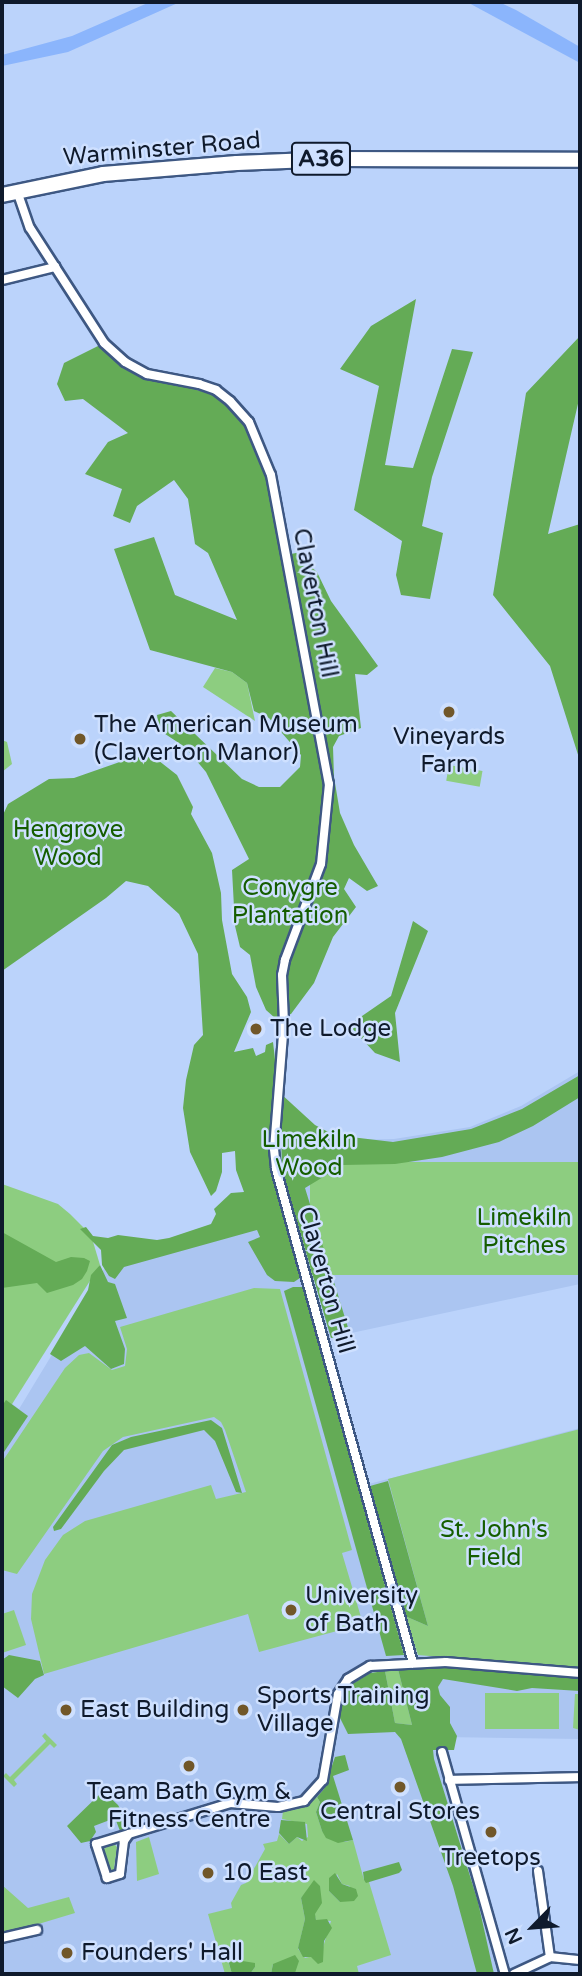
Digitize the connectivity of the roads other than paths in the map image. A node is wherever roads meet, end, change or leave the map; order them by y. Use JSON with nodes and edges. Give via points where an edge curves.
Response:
{"nodes":[{"id":1,"x":580,"y":160,"type":"edge"},
{"id":2,"x":17,"y":191,"type":"junction"},
{"id":3,"x":2,"y":195,"type":"edge"},
{"id":4,"x":55,"y":267,"type":"junction"},
{"id":5,"x":2,"y":280,"type":"edge"},
{"id":6,"x":413,"y":1662,"type":"junction"},
{"id":7,"x":580,"y":1673,"type":"edge"},
{"id":8,"x":442,"y":1752,"type":"dead end"},
{"id":9,"x":580,"y":1777,"type":"edge"},
{"id":10,"x":449,"y":1780,"type":"junction"},
{"id":11,"x":129,"y":1834,"type":"junction"},
{"id":12,"x":538,"y":1871,"type":"dead end"},
{"id":13,"x":37,"y":1930,"type":"dead end"},
{"id":14,"x":2,"y":1938,"type":"edge"},
{"id":15,"x":550,"y":1957,"type":"junction"},
{"id":16,"x":580,"y":1960,"type":"edge"},
{"id":17,"x":505,"y":1974,"type":"edge"},
{"id":18,"x":514,"y":1974,"type":"edge"}],
"edges":[{"from":1,"to":2,"type":"highway","name":"Warminster Road","number":"A36","via":[[237,163],[103,174]]},
{"from":2,"to":3,"type":"highway","name":"Warminster Road","number":"A36"},
{"from":2,"to":4,"type":"street","name":"Claverton Hill","via":[[30,228]]},
{"from":4,"to":5,"type":"street"},
{"from":4,"to":6,"type":"street","name":"Claverton Hill","via":[[89,323],[125,362],[147,373],[216,390],[241,411],[271,475],[329,784],[321,864],[282,975],[276,1170]]},
{"from":6,"to":7,"type":"street"},
{"from":6,"to":11,"type":"street","via":[[370,1666],[348,1679],[336,1702],[323,1780],[303,1801],[278,1807],[230,1803]]},
{"from":8,"to":10,"type":"street"},
{"from":9,"to":10,"type":"street"},
{"from":10,"to":17,"type":"street"},
{"from":11,"to":11,"type":"street","via":[[96,1844],[105,1876],[116,1877],[121,1872]]},
{"from":12,"to":15,"type":"street"},
{"from":13,"to":14,"type":"street"},
{"from":15,"to":16,"type":"street"},
{"from":15,"to":18,"type":"street"}]}
